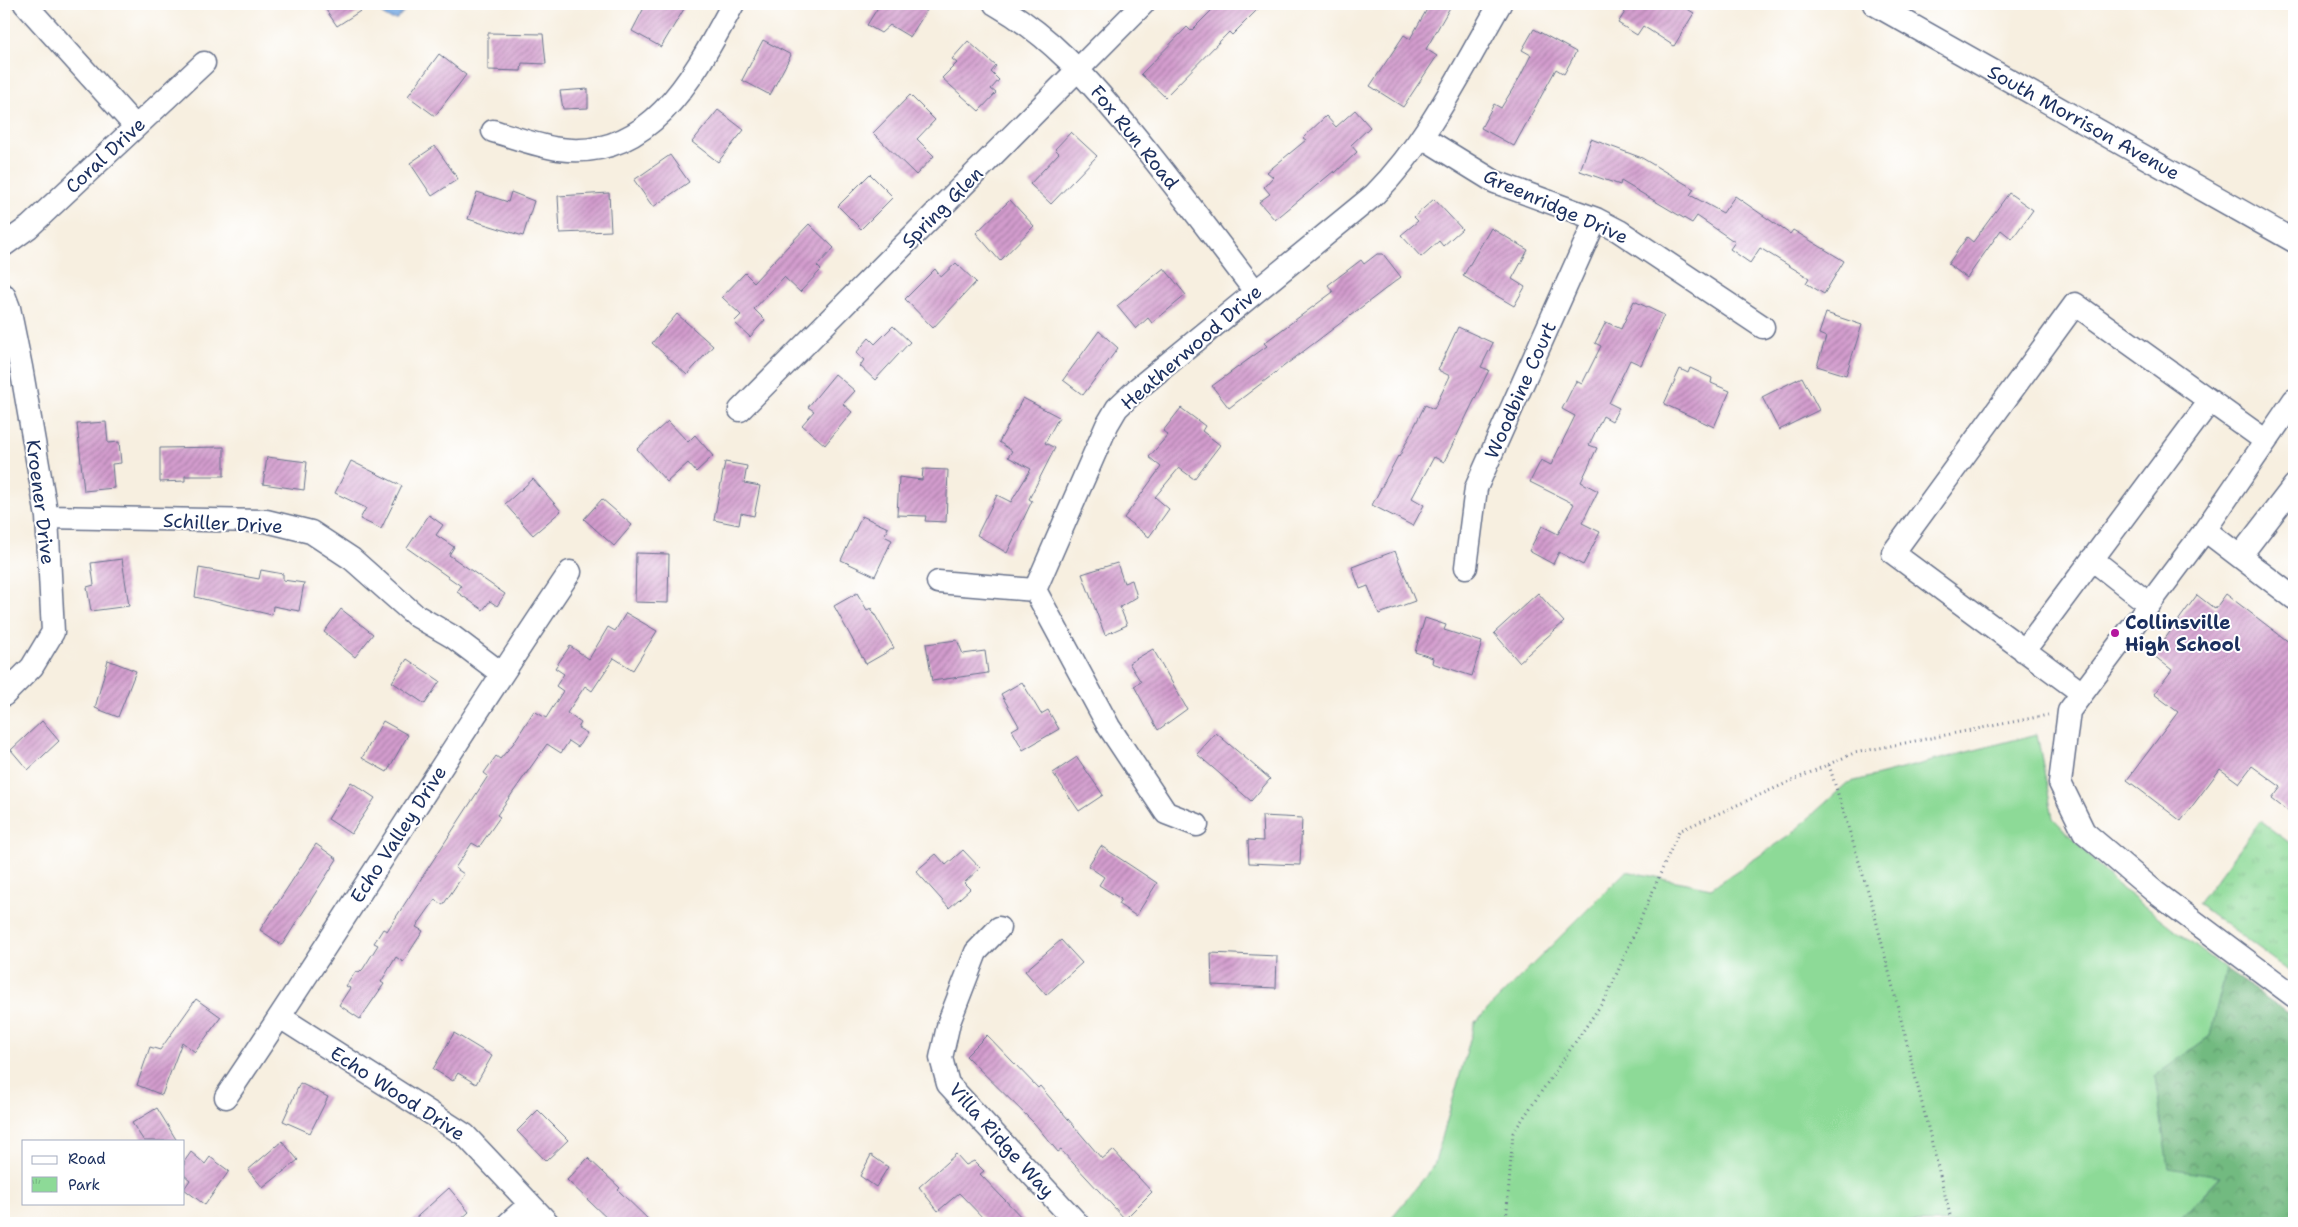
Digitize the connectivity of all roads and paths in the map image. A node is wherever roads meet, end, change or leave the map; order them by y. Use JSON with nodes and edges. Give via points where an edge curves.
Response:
{"nodes":[{"id":1,"x":24,"y":4,"type":"edge"},
{"id":2,"x":733,"y":4,"type":"edge"},
{"id":3,"x":995,"y":4,"type":"edge"},
{"id":4,"x":1143,"y":4,"type":"edge"},
{"id":5,"x":1500,"y":4,"type":"edge"},
{"id":6,"x":1874,"y":4,"type":"edge"},
{"id":7,"x":204,"y":63,"type":"dead end"},
{"id":8,"x":1079,"y":69,"type":"junction"},
{"id":9,"x":135,"y":126,"type":"junction"},
{"id":10,"x":492,"y":131,"type":"dead end"},
{"id":11,"x":1422,"y":137,"type":"junction"},
{"id":12,"x":1596,"y":219,"type":"junction"},
{"id":13,"x":2294,"y":241,"type":"edge"},
{"id":14,"x":4,"y":245,"type":"edge"},
{"id":15,"x":1255,"y":291,"type":"junction"},
{"id":16,"x":4,"y":295,"type":"edge"},
{"id":17,"x":1763,"y":327,"type":"dead end"},
{"id":18,"x":2294,"y":400,"type":"edge"},
{"id":19,"x":2210,"y":401,"type":"junction"},
{"id":20,"x":740,"y":410,"type":"dead end"},
{"id":21,"x":2266,"y":441,"type":"junction"},
{"id":22,"x":2294,"y":486,"type":"edge"},
{"id":23,"x":47,"y":517,"type":"junction"},
{"id":24,"x":2205,"y":530,"type":"junction"},
{"id":25,"x":2240,"y":556,"type":"junction"},
{"id":26,"x":2092,"y":559,"type":"junction"},
{"id":27,"x":1466,"y":567,"type":"dead end"},
{"id":28,"x":570,"y":572,"type":"dead end"},
{"id":29,"x":938,"y":582,"type":"dead end"},
{"id":30,"x":1035,"y":590,"type":"junction"},
{"id":31,"x":2294,"y":598,"type":"edge"},
{"id":32,"x":2149,"y":604,"type":"junction"},
{"id":33,"x":2024,"y":651,"type":"junction"},
{"id":34,"x":502,"y":674,"type":"junction"},
{"id":35,"x":4,"y":695,"type":"edge"},
{"id":36,"x":2075,"y":702,"type":"junction"},
{"id":37,"x":1829,"y":765,"type":"junction"},
{"id":38,"x":1197,"y":825,"type":"dead end"},
{"id":39,"x":999,"y":928,"type":"dead end"},
{"id":40,"x":2294,"y":996,"type":"edge"},
{"id":41,"x":280,"y":1017,"type":"junction"},
{"id":42,"x":226,"y":1097,"type":"dead end"},
{"id":43,"x":530,"y":1204,"type":"junction"},
{"id":44,"x":509,"y":1223,"type":"edge"},
{"id":45,"x":548,"y":1223,"type":"edge"},
{"id":46,"x":1077,"y":1223,"type":"edge"},
{"id":47,"x":1506,"y":1223,"type":"edge"},
{"id":48,"x":1952,"y":1223,"type":"edge"}],
"edges":[{"from":1,"to":9,"type":"street"},
{"from":2,"to":10,"type":"street","via":[[696,71],[678,96],[658,118],[606,148],[558,149]]},
{"from":3,"to":8,"type":"street","name":"Fox Run Road","via":[[1048,40]]},
{"from":4,"to":8,"type":"street","name":"Spring Glen"},
{"from":5,"to":11,"type":"street","name":"Heatherwood Drive"},
{"from":6,"to":13,"type":"street","name":"South Morrison Avenue"},
{"from":7,"to":9,"type":"street","name":"Coral Drive"},
{"from":8,"to":15,"type":"street","name":"Fox Run Road","via":[[1152,156]]},
{"from":8,"to":20,"type":"street","name":"Spring Glen"},
{"from":9,"to":14,"type":"street","name":"Coral Drive","via":[[29,227]]},
{"from":11,"to":12,"type":"street","name":"Greenridge Drive","via":[[1496,182]]},
{"from":11,"to":15,"type":"street","name":"Heatherwood Drive","via":[[1374,195]]},
{"from":12,"to":17,"type":"street","name":"Greenridge Drive"},
{"from":12,"to":27,"type":"street","name":"Woodbine Court","via":[[1476,488]]},
{"from":15,"to":30,"type":"street","name":"Heatherwood Drive","via":[[1117,408]]},
{"from":16,"to":23,"type":"street","name":"Kroener Drive"},
{"from":18,"to":21,"type":"street"},
{"from":19,"to":21,"type":"street"},
{"from":19,"to":26,"type":"street"},
{"from":19,"to":33,"type":"street","via":[[2075,304],[1893,553]]},
{"from":21,"to":24,"type":"street"},
{"from":22,"to":25,"type":"street"},
{"from":23,"to":34,"type":"street","name":"Schiller Drive","via":[[266,521],[311,532],[352,559],[415,615],[453,637]]},
{"from":23,"to":35,"type":"street","name":"Kroener Drive","via":[[53,632],[32,668]]},
{"from":24,"to":25,"type":"street"},
{"from":24,"to":32,"type":"street"},
{"from":25,"to":31,"type":"street"},
{"from":26,"to":32,"type":"street"},
{"from":26,"to":33,"type":"street"},
{"from":28,"to":34,"type":"street","name":"Echo Valley Drive"},
{"from":29,"to":30,"type":"street"},
{"from":30,"to":38,"type":"street","via":[[1108,727],[1166,813]]},
{"from":32,"to":36,"type":"street"},
{"from":33,"to":36,"type":"street"},
{"from":34,"to":41,"type":"street","name":"Echo Valley Drive"},
{"from":36,"to":37,"type":"path","via":[[1854,753]]},
{"from":36,"to":40,"type":"street","via":[[2060,782],[2084,832],[2155,892]]},
{"from":37,"to":47,"type":"path","via":[[1679,831],[1608,996],[1513,1133]]},
{"from":37,"to":48,"type":"path","via":[[1872,904]]},
{"from":39,"to":46,"type":"street","name":"Villa Ridge Way","via":[[976,952],[949,1022],[940,1058],[948,1084]]},
{"from":41,"to":42,"type":"street","name":"Echo Valley Drive"},
{"from":41,"to":43,"type":"street","name":"Echo Wood Drive","via":[[465,1135]]},
{"from":43,"to":44,"type":"street"},
{"from":43,"to":45,"type":"street","name":"Echo Wood Drive"}]}
